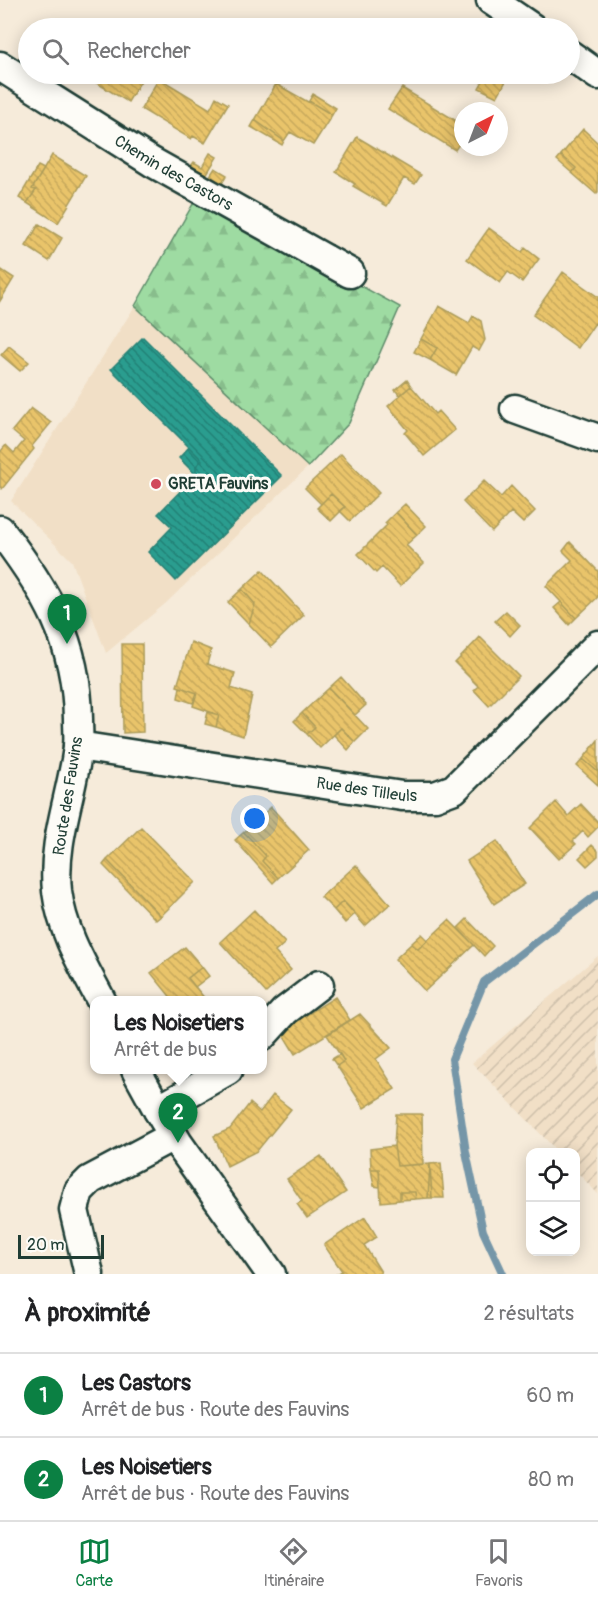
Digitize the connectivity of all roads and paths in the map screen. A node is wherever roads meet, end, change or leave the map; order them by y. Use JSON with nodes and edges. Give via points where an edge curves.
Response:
{"nodes":[{"id":1,"x":491,"y":0,"type":"edge"},
{"id":2,"x":517,"y":18,"type":"edge"},
{"id":3,"x":580,"y":62,"type":"edge"},
{"id":4,"x":0,"y":66,"type":"edge"},
{"id":5,"x":598,"y":75,"type":"edge"},
{"id":6,"x":18,"y":77,"type":"edge"},
{"id":7,"x":29,"y":84,"type":"edge"},
{"id":8,"x":350,"y":273,"type":"dead end"},
{"id":9,"x":514,"y":410,"type":"dead end"},
{"id":10,"x":598,"y":439,"type":"edge"},
{"id":11,"x":0,"y":530,"type":"edge"},
{"id":12,"x":598,"y":645,"type":"edge"},
{"id":13,"x":78,"y":746,"type":"junction"},
{"id":14,"x":319,"y":985,"type":"dead end"},
{"id":15,"x":99,"y":996,"type":"edge"},
{"id":16,"x":267,"y":1031,"type":"edge"},
{"id":17,"x":138,"y":1074,"type":"edge"},
{"id":18,"x":221,"y":1074,"type":"edge"},
{"id":19,"x":158,"y":1110,"type":"junction"},
{"id":20,"x":173,"y":1136,"type":"junction"},
{"id":21,"x":89,"y":1274,"type":"edge"},
{"id":22,"x":271,"y":1274,"type":"edge"}],
"edges":[{"from":1,"to":2,"type":"street"},
{"from":3,"to":5,"type":"street"},
{"from":4,"to":6,"type":"street","name":"Chemin des Castors"},
{"from":7,"to":8,"type":"street","name":"Chemin des Castors","via":[[162,168]]},
{"from":9,"to":10,"type":"street"},
{"from":11,"to":13,"type":"street","name":"Route des Fauvins","via":[[39,583],[67,644],[78,697]]},
{"from":12,"to":13,"type":"street","name":"Rue des Tilleuls","via":[[454,789],[435,796],[402,796]]},
{"from":13,"to":15,"type":"street","name":"Route des Fauvins","via":[[61,832],[57,891],[74,948]]},
{"from":14,"to":16,"type":"street"},
{"from":17,"to":19,"type":"street"},
{"from":18,"to":19,"type":"street"},
{"from":19,"to":20,"type":"street"},
{"from":20,"to":21,"type":"street","via":[[90,1180],[79,1191],[74,1210]]},
{"from":20,"to":22,"type":"street"}]}
